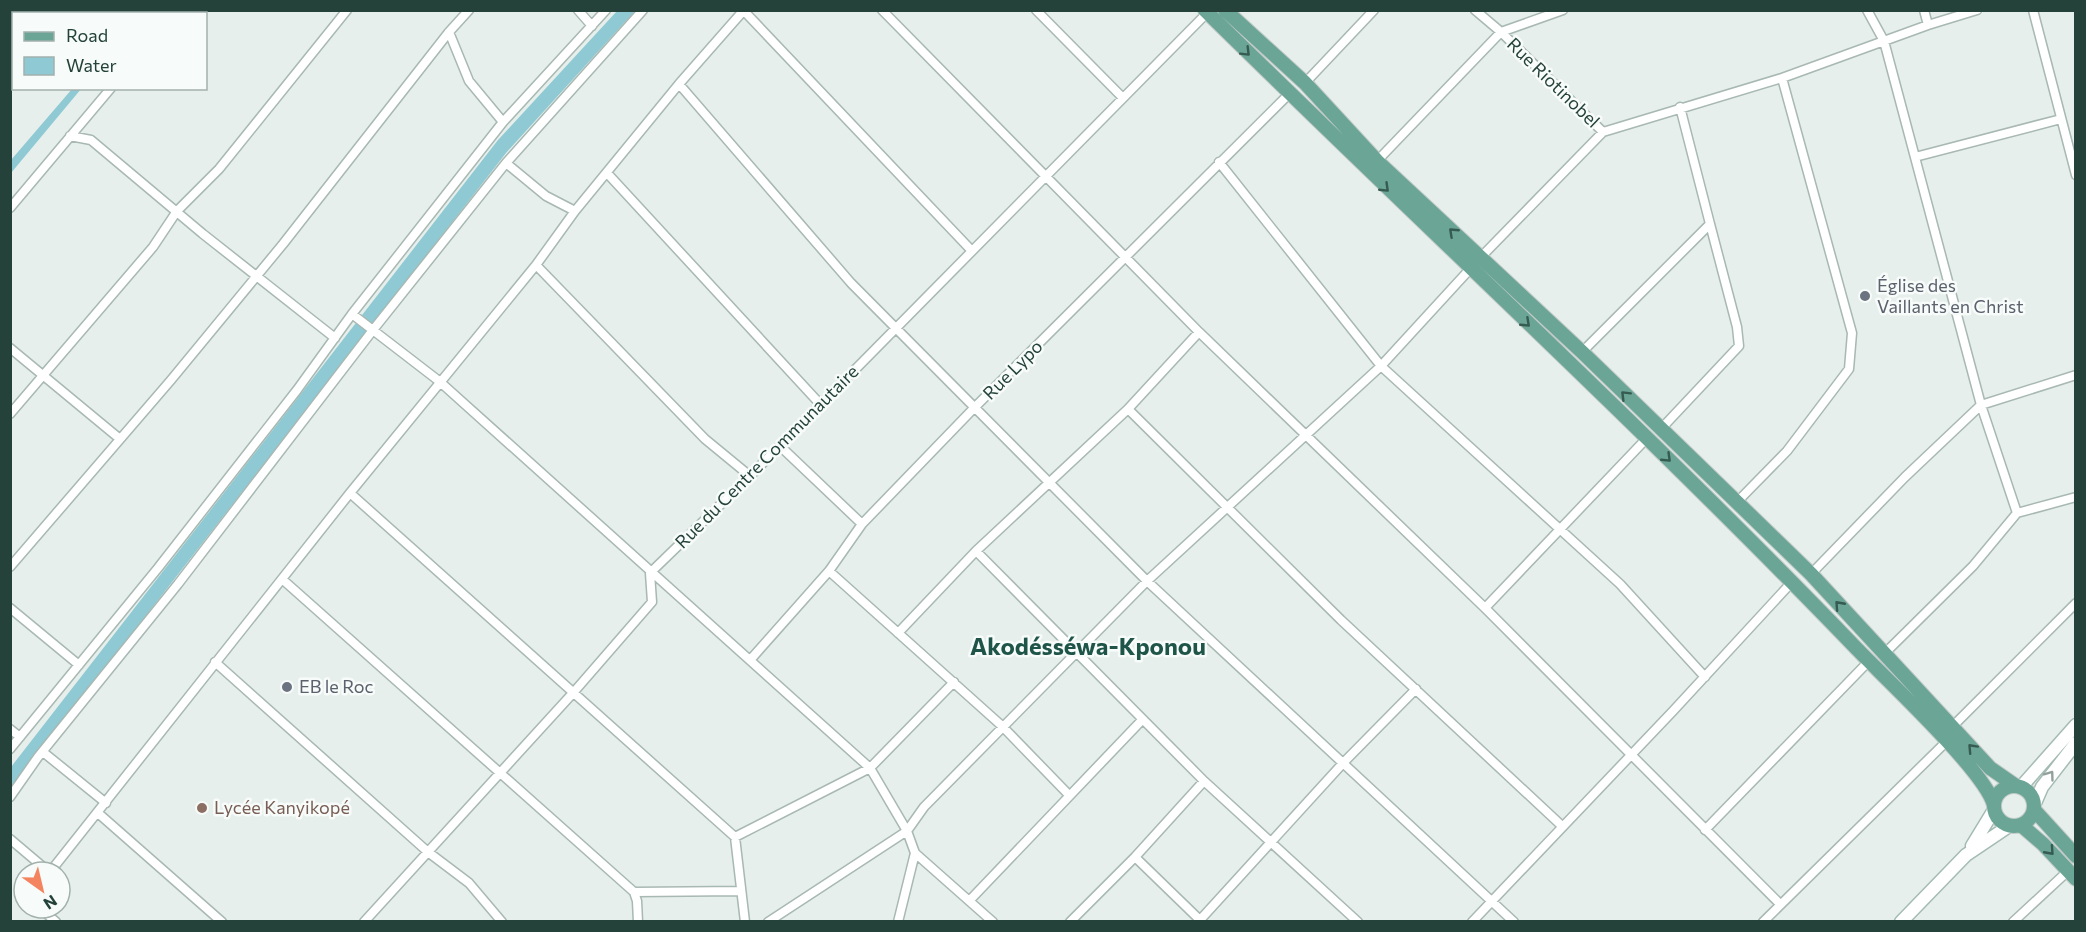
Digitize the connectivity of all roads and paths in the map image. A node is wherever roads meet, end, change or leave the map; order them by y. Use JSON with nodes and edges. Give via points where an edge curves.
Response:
{"nodes":[{"id":1,"x":347,"y":10,"type":"edge"},
{"id":2,"x":469,"y":10,"type":"edge"},
{"id":3,"x":578,"y":10,"type":"edge"},
{"id":4,"x":606,"y":10,"type":"edge"},
{"id":5,"x":642,"y":10,"type":"edge"},
{"id":6,"x":882,"y":10,"type":"edge"},
{"id":7,"x":1036,"y":10,"type":"edge"},
{"id":8,"x":1225,"y":10,"type":"edge"},
{"id":9,"x":1374,"y":10,"type":"edge"},
{"id":10,"x":1475,"y":10,"type":"edge"},
{"id":11,"x":1563,"y":10,"type":"edge"},
{"id":12,"x":1867,"y":10,"type":"edge"},
{"id":13,"x":1924,"y":10,"type":"edge"},
{"id":14,"x":1977,"y":10,"type":"edge"},
{"id":15,"x":2033,"y":10,"type":"edge"},
{"id":16,"x":744,"y":11,"type":"edge"},
{"id":17,"x":1206,"y":12,"type":"edge"},
{"id":18,"x":1928,"y":25,"type":"junction"},
{"id":19,"x":592,"y":26,"type":"junction"},
{"id":20,"x":449,"y":32,"type":"junction"},
{"id":21,"x":1501,"y":32,"type":"junction"},
{"id":22,"x":1884,"y":41,"type":"junction"},
{"id":23,"x":1782,"y":78,"type":"junction"},
{"id":24,"x":1305,"y":82,"type":"junction"},
{"id":25,"x":679,"y":84,"type":"junction"},
{"id":26,"x":109,"y":90,"type":"edge"},
{"id":27,"x":1289,"y":94,"type":"junction"},
{"id":28,"x":1124,"y":98,"type":"junction"},
{"id":29,"x":1680,"y":107,"type":"junction"},
{"id":30,"x":2061,"y":119,"type":"junction"},
{"id":31,"x":503,"y":122,"type":"junction"},
{"id":32,"x":1603,"y":132,"type":"junction"},
{"id":33,"x":70,"y":136,"type":"junction"},
{"id":34,"x":1915,"y":157,"type":"junction"},
{"id":35,"x":1377,"y":161,"type":"junction"},
{"id":36,"x":1219,"y":162,"type":"junction"},
{"id":37,"x":506,"y":163,"type":"junction"},
{"id":38,"x":607,"y":173,"type":"junction"},
{"id":39,"x":2076,"y":175,"type":"edge"},
{"id":40,"x":1045,"y":178,"type":"junction"},
{"id":41,"x":10,"y":208,"type":"edge"},
{"id":42,"x":177,"y":211,"type":"junction"},
{"id":43,"x":575,"y":211,"type":"junction"},
{"id":44,"x":1710,"y":224,"type":"junction"},
{"id":45,"x":972,"y":251,"type":"junction"},
{"id":46,"x":1481,"y":257,"type":"junction"},
{"id":47,"x":1125,"y":259,"type":"junction"},
{"id":48,"x":536,"y":265,"type":"junction"},
{"id":49,"x":1470,"y":270,"type":"junction"},
{"id":50,"x":257,"y":275,"type":"junction"},
{"id":51,"x":352,"y":314,"type":"junction"},
{"id":52,"x":896,"y":328,"type":"junction"},
{"id":53,"x":373,"y":330,"type":"junction"},
{"id":54,"x":1199,"y":332,"type":"junction"},
{"id":55,"x":335,"y":338,"type":"junction"},
{"id":56,"x":10,"y":348,"type":"edge"},
{"id":57,"x":1582,"y":352,"type":"junction"},
{"id":58,"x":1381,"y":366,"type":"junction"},
{"id":59,"x":2076,"y":375,"type":"edge"},
{"id":60,"x":44,"y":377,"type":"junction"},
{"id":61,"x":439,"y":381,"type":"junction"},
{"id":62,"x":821,"y":405,"type":"junction"},
{"id":63,"x":1981,"y":405,"type":"junction"},
{"id":64,"x":975,"y":407,"type":"junction"},
{"id":65,"x":1128,"y":409,"type":"junction"},
{"id":66,"x":10,"y":414,"type":"edge"},
{"id":67,"x":1660,"y":430,"type":"junction"},
{"id":68,"x":1305,"y":436,"type":"junction"},
{"id":69,"x":1647,"y":438,"type":"junction"},
{"id":70,"x":120,"y":439,"type":"junction"},
{"id":71,"x":780,"y":446,"type":"junction"},
{"id":72,"x":750,"y":476,"type":"junction"},
{"id":73,"x":1050,"y":482,"type":"junction"},
{"id":74,"x":350,"y":493,"type":"junction"},
{"id":75,"x":2076,"y":497,"type":"edge"},
{"id":76,"x":1737,"y":502,"type":"junction"},
{"id":77,"x":1226,"y":510,"type":"junction"},
{"id":78,"x":2017,"y":513,"type":"junction"},
{"id":79,"x":862,"y":524,"type":"junction"},
{"id":80,"x":1561,"y":529,"type":"junction"},
{"id":81,"x":976,"y":551,"type":"junction"},
{"id":82,"x":10,"y":567,"type":"edge"},
{"id":83,"x":829,"y":571,"type":"junction"},
{"id":84,"x":650,"y":573,"type":"junction"},
{"id":85,"x":1811,"y":574,"type":"junction"},
{"id":86,"x":282,"y":579,"type":"junction"},
{"id":87,"x":1147,"y":581,"type":"junction"},
{"id":88,"x":1792,"y":582,"type":"junction"},
{"id":89,"x":2076,"y":603,"type":"edge"},
{"id":90,"x":10,"y":608,"type":"edge"},
{"id":91,"x":1485,"y":608,"type":"junction"},
{"id":92,"x":898,"y":633,"type":"junction"},
{"id":93,"x":1076,"y":655,"type":"junction"},
{"id":94,"x":1883,"y":655,"type":"junction"},
{"id":95,"x":751,"y":659,"type":"junction"},
{"id":96,"x":1869,"y":661,"type":"junction"},
{"id":97,"x":215,"y":662,"type":"junction"},
{"id":98,"x":79,"y":665,"type":"junction"},
{"id":99,"x":1705,"y":677,"type":"junction"},
{"id":100,"x":954,"y":682,"type":"junction"},
{"id":101,"x":1416,"y":689,"type":"junction"},
{"id":102,"x":573,"y":693,"type":"junction"},
{"id":103,"x":1142,"y":720,"type":"junction"},
{"id":104,"x":2076,"y":725,"type":"edge"},
{"id":105,"x":1002,"y":726,"type":"junction"},
{"id":106,"x":1952,"y":728,"type":"junction"},
{"id":107,"x":10,"y":729,"type":"edge"},
{"id":108,"x":20,"y":737,"type":"junction"},
{"id":109,"x":1946,"y":742,"type":"junction"},
{"id":110,"x":2067,"y":745,"type":"edge"},
{"id":111,"x":10,"y":749,"type":"edge"},
{"id":112,"x":44,"y":752,"type":"junction"},
{"id":113,"x":1631,"y":755,"type":"junction"},
{"id":114,"x":1344,"y":762,"type":"junction"},
{"id":115,"x":870,"y":768,"type":"junction"},
{"id":116,"x":501,"y":772,"type":"junction"},
{"id":117,"x":1204,"y":781,"type":"junction"},
{"id":118,"x":2018,"y":786,"type":"junction"},
{"id":119,"x":1069,"y":795,"type":"junction"},
{"id":120,"x":10,"y":797,"type":"edge"},
{"id":121,"x":106,"y":803,"type":"junction"},
{"id":122,"x":2035,"y":807,"type":"junction"},
{"id":123,"x":1994,"y":808,"type":"junction"},
{"id":124,"x":98,"y":813,"type":"junction"},
{"id":125,"x":1562,"y":826,"type":"junction"},
{"id":126,"x":2015,"y":826,"type":"junction"},
{"id":127,"x":1706,"y":830,"type":"junction"},
{"id":128,"x":907,"y":831,"type":"junction"},
{"id":129,"x":735,"y":837,"type":"junction"},
{"id":130,"x":10,"y":839,"type":"edge"},
{"id":131,"x":1272,"y":841,"type":"junction"},
{"id":132,"x":428,"y":852,"type":"junction"},
{"id":133,"x":915,"y":853,"type":"junction"},
{"id":134,"x":1966,"y":855,"type":"junction"},
{"id":135,"x":2076,"y":856,"type":"edge"},
{"id":136,"x":1135,"y":857,"type":"junction"},
{"id":137,"x":35,"y":860,"type":"edge"},
{"id":138,"x":60,"y":860,"type":"edge"},
{"id":139,"x":2072,"y":875,"type":"edge"},
{"id":140,"x":741,"y":891,"type":"junction"},
{"id":141,"x":634,"y":892,"type":"junction"},
{"id":142,"x":970,"y":900,"type":"junction"},
{"id":143,"x":1491,"y":900,"type":"junction"},
{"id":144,"x":1780,"y":904,"type":"junction"},
{"id":145,"x":222,"y":921,"type":"edge"},
{"id":146,"x":364,"y":921,"type":"edge"},
{"id":147,"x":502,"y":921,"type":"edge"},
{"id":148,"x":638,"y":921,"type":"edge"},
{"id":149,"x":745,"y":921,"type":"edge"},
{"id":150,"x":768,"y":921,"type":"edge"},
{"id":151,"x":898,"y":921,"type":"edge"},
{"id":152,"x":993,"y":921,"type":"edge"},
{"id":153,"x":1070,"y":921,"type":"edge"},
{"id":154,"x":1201,"y":921,"type":"edge"},
{"id":155,"x":1358,"y":921,"type":"edge"},
{"id":156,"x":1472,"y":921,"type":"edge"},
{"id":157,"x":1514,"y":921,"type":"edge"},
{"id":158,"x":1763,"y":921,"type":"edge"},
{"id":159,"x":1901,"y":921,"type":"edge"},
{"id":160,"x":2013,"y":921,"type":"edge"}],
"edges":[{"from":1,"to":42,"type":"street","via":[[219,170]]},
{"from":2,"to":20,"type":"street"},
{"from":3,"to":19,"type":"street"},
{"from":4,"to":19,"type":"street"},
{"from":5,"to":37,"type":"street"},
{"from":6,"to":40,"type":"street"},
{"from":7,"to":28,"type":"street"},
{"from":8,"to":24,"type":"main road"},
{"from":9,"to":24,"type":"street"},
{"from":10,"to":21,"type":"street","name":"Rue Riotinobel"},
{"from":11,"to":21,"type":"street"},
{"from":12,"to":22,"type":"street"},
{"from":13,"to":18,"type":"street"},
{"from":14,"to":18,"type":"street"},
{"from":15,"to":30,"type":"street"},
{"from":16,"to":25,"type":"street"},
{"from":16,"to":45,"type":"street"},
{"from":17,"to":27,"type":"main road","one_way":true},
{"from":17,"to":28,"type":"street","name":"Rue du Centre Communautaire"},
{"from":18,"to":22,"type":"street"},
{"from":19,"to":31,"type":"street"},
{"from":20,"to":31,"type":"street","via":[[469,81]]},
{"from":20,"to":50,"type":"street"},
{"from":21,"to":32,"type":"street","name":"Rue Riotinobel"},
{"from":21,"to":35,"type":"street"},
{"from":22,"to":23,"type":"street"},
{"from":22,"to":34,"type":"street"},
{"from":23,"to":29,"type":"street"},
{"from":23,"to":76,"type":"street","via":[[1852,333],[1851,356],[1849,369],[1787,451]]},
{"from":24,"to":35,"type":"main road"},
{"from":25,"to":38,"type":"street"},
{"from":25,"to":52,"type":"street","via":[[836,266]]},
{"from":26,"to":33,"type":"street"},
{"from":27,"to":36,"type":"street","name":"Rue Lypo"},
{"from":27,"to":49,"type":"main road","one_way":true},
{"from":28,"to":40,"type":"street","name":"Rue du Centre Communautaire"},
{"from":29,"to":32,"type":"street"},
{"from":29,"to":44,"type":"street"},
{"from":30,"to":34,"type":"street"},
{"from":30,"to":39,"type":"street"},
{"from":31,"to":51,"type":"street"},
{"from":32,"to":46,"type":"street"},
{"from":33,"to":41,"type":"street"},
{"from":33,"to":42,"type":"street","via":[[91,140]]},
{"from":34,"to":63,"type":"street"},
{"from":46,"to":35,"type":"main road","one_way":true},
{"from":36,"to":47,"type":"street","name":"Rue Lypo"},
{"from":36,"to":58,"type":"street"},
{"from":37,"to":43,"type":"street","via":[[546,195]]},
{"from":37,"to":53,"type":"street"},
{"from":38,"to":43,"type":"street"},
{"from":38,"to":62,"type":"street"},
{"from":40,"to":45,"type":"street","name":"Rue du Centre Communautaire"},
{"from":40,"to":47,"type":"street"},
{"from":42,"to":50,"type":"street"},
{"from":42,"to":60,"type":"street","via":[[153,247]]},
{"from":43,"to":48,"type":"street"},
{"from":44,"to":57,"type":"street"},
{"from":44,"to":67,"type":"street","via":[[1739,346]]},
{"from":45,"to":52,"type":"street","name":"Rue du Centre Communautaire"},
{"from":46,"to":49,"type":"street"},
{"from":46,"to":57,"type":"main road"},
{"from":47,"to":54,"type":"street"},
{"from":47,"to":64,"type":"street","name":"Rue Lypo"},
{"from":48,"to":61,"type":"street"},
{"from":48,"to":72,"type":"street","via":[[705,439]]},
{"from":49,"to":58,"type":"street"},
{"from":49,"to":69,"type":"main road","one_way":true},
{"from":50,"to":55,"type":"street"},
{"from":50,"to":70,"type":"street"},
{"from":51,"to":53,"type":"street"},
{"from":51,"to":55,"type":"street"},
{"from":52,"to":62,"type":"street","name":"Rue du Centre Communautaire"},
{"from":52,"to":64,"type":"street"},
{"from":53,"to":61,"type":"street"},
{"from":53,"to":112,"type":"street"},
{"from":54,"to":65,"type":"street"},
{"from":54,"to":68,"type":"street"},
{"from":55,"to":98,"type":"street"},
{"from":56,"to":60,"type":"street"},
{"from":67,"to":57,"type":"main road","one_way":true},
{"from":58,"to":68,"type":"street"},
{"from":58,"to":80,"type":"street"},
{"from":59,"to":63,"type":"street"},
{"from":60,"to":66,"type":"street"},
{"from":60,"to":70,"type":"street"},
{"from":61,"to":74,"type":"street"},
{"from":61,"to":84,"type":"street"},
{"from":62,"to":71,"type":"street","name":"Rue du Centre Communautaire"},
{"from":63,"to":78,"type":"street"},
{"from":63,"to":85,"type":"street"},
{"from":64,"to":73,"type":"street"},
{"from":64,"to":79,"type":"street","name":"Rue Lypo"},
{"from":65,"to":73,"type":"street"},
{"from":65,"to":77,"type":"street"},
{"from":67,"to":76,"type":"main road"},
{"from":68,"to":77,"type":"street"},
{"from":68,"to":91,"type":"street"},
{"from":69,"to":80,"type":"street"},
{"from":69,"to":88,"type":"main road","one_way":true},
{"from":70,"to":82,"type":"street"},
{"from":71,"to":72,"type":"street","name":"Rue du Centre Communautaire"},
{"from":71,"to":79,"type":"street"},
{"from":72,"to":84,"type":"street","name":"Rue du Centre Communautaire"},
{"from":73,"to":81,"type":"street"},
{"from":73,"to":87,"type":"street"},
{"from":74,"to":86,"type":"street"},
{"from":74,"to":102,"type":"street"},
{"from":75,"to":78,"type":"street"},
{"from":76,"to":85,"type":"main road"},
{"from":77,"to":87,"type":"street"},
{"from":77,"to":101,"type":"street"},
{"from":78,"to":94,"type":"street","via":[[1966,573]]},
{"from":79,"to":83,"type":"street","name":"Rue Lypo"},
{"from":80,"to":91,"type":"street"},
{"from":80,"to":99,"type":"street","via":[[1620,584]]},
{"from":81,"to":92,"type":"street"},
{"from":81,"to":93,"type":"street"},
{"from":83,"to":92,"type":"street"},
{"from":83,"to":95,"type":"street","name":"Rue Lypo"},
{"from":84,"to":95,"type":"street"},
{"from":84,"to":102,"type":"street","via":[[652,602]]},
{"from":94,"to":85,"type":"main road","one_way":true},
{"from":86,"to":97,"type":"street"},
{"from":86,"to":116,"type":"street"},
{"from":87,"to":93,"type":"street"},
{"from":87,"to":114,"type":"street"},
{"from":88,"to":96,"type":"main road"},
{"from":88,"to":99,"type":"street"},
{"from":89,"to":106,"type":"street"},
{"from":90,"to":98,"type":"street"},
{"from":91,"to":113,"type":"street"},
{"from":92,"to":100,"type":"street"},
{"from":93,"to":103,"type":"street"},
{"from":93,"to":105,"type":"street"},
{"from":94,"to":106,"type":"main road"},
{"from":95,"to":115,"type":"street"},
{"from":96,"to":109,"type":"main road"},
{"from":96,"to":127,"type":"street"},
{"from":97,"to":121,"type":"street"},
{"from":97,"to":132,"type":"street"},
{"from":98,"to":108,"type":"street"},
{"from":99,"to":113,"type":"street"},
{"from":100,"to":105,"type":"street"},
{"from":100,"to":115,"type":"street"},
{"from":101,"to":114,"type":"street"},
{"from":101,"to":125,"type":"street"},
{"from":102,"to":116,"type":"street"},
{"from":102,"to":129,"type":"street"},
{"from":103,"to":117,"type":"street"},
{"from":103,"to":119,"type":"street"},
{"from":104,"to":110,"type":"street"},
{"from":105,"to":119,"type":"street"},
{"from":105,"to":128,"type":"street","via":[[924,807]]},
{"from":118,"to":106,"type":"main road","one_way":true,"via":[[1990,768]]},
{"from":107,"to":108,"type":"street"},
{"from":108,"to":111,"type":"street"},
{"from":109,"to":123,"type":"main road","via":[[1986,788]]},
{"from":109,"to":144,"type":"street"},
{"from":110,"to":118,"type":"street"},
{"from":122,"to":110,"type":"street","one_way":true},
{"from":112,"to":120,"type":"street"},
{"from":112,"to":121,"type":"street"},
{"from":113,"to":125,"type":"street"},
{"from":113,"to":127,"type":"street"},
{"from":114,"to":131,"type":"street"},
{"from":114,"to":143,"type":"street"},
{"from":115,"to":128,"type":"street"},
{"from":115,"to":129,"type":"street"},
{"from":116,"to":132,"type":"street"},
{"from":116,"to":141,"type":"street"},
{"from":117,"to":131,"type":"street"},
{"from":117,"to":136,"type":"street"},
{"from":118,"to":122,"type":"main road","via":[[2030,793]]},
{"from":118,"to":123,"type":"main road","via":[[2003,789]]},
{"from":119,"to":142,"type":"street"},
{"from":121,"to":124,"type":"street"},
{"from":122,"to":126,"type":"main road"},
{"from":122,"to":135,"type":"main road"},
{"from":123,"to":126,"type":"main road","via":[[1999,820]]},
{"from":123,"to":134,"type":"street"},
{"from":124,"to":138,"type":"street"},
{"from":124,"to":145,"type":"street"},
{"from":125,"to":143,"type":"street"},
{"from":126,"to":134,"type":"street"},
{"from":126,"to":139,"type":"main road","one_way":true,"via":[[2043,844]]},
{"from":127,"to":144,"type":"street"},
{"from":128,"to":133,"type":"street"},
{"from":128,"to":150,"type":"street"},
{"from":129,"to":140,"type":"street"},
{"from":130,"to":137,"type":"street"},
{"from":131,"to":154,"type":"street"},
{"from":131,"to":155,"type":"street"},
{"from":132,"to":146,"type":"street"},
{"from":132,"to":147,"type":"street","via":[[469,883]]},
{"from":133,"to":142,"type":"street"},
{"from":133,"to":151,"type":"street"},
{"from":134,"to":159,"type":"street"},
{"from":136,"to":153,"type":"street"},
{"from":136,"to":154,"type":"street"},
{"from":139,"to":160,"type":"street"},
{"from":140,"to":141,"type":"street"},
{"from":140,"to":149,"type":"street"},
{"from":141,"to":148,"type":"street"},
{"from":142,"to":152,"type":"street"},
{"from":143,"to":156,"type":"street"},
{"from":143,"to":157,"type":"street"},
{"from":144,"to":158,"type":"street"}]}
